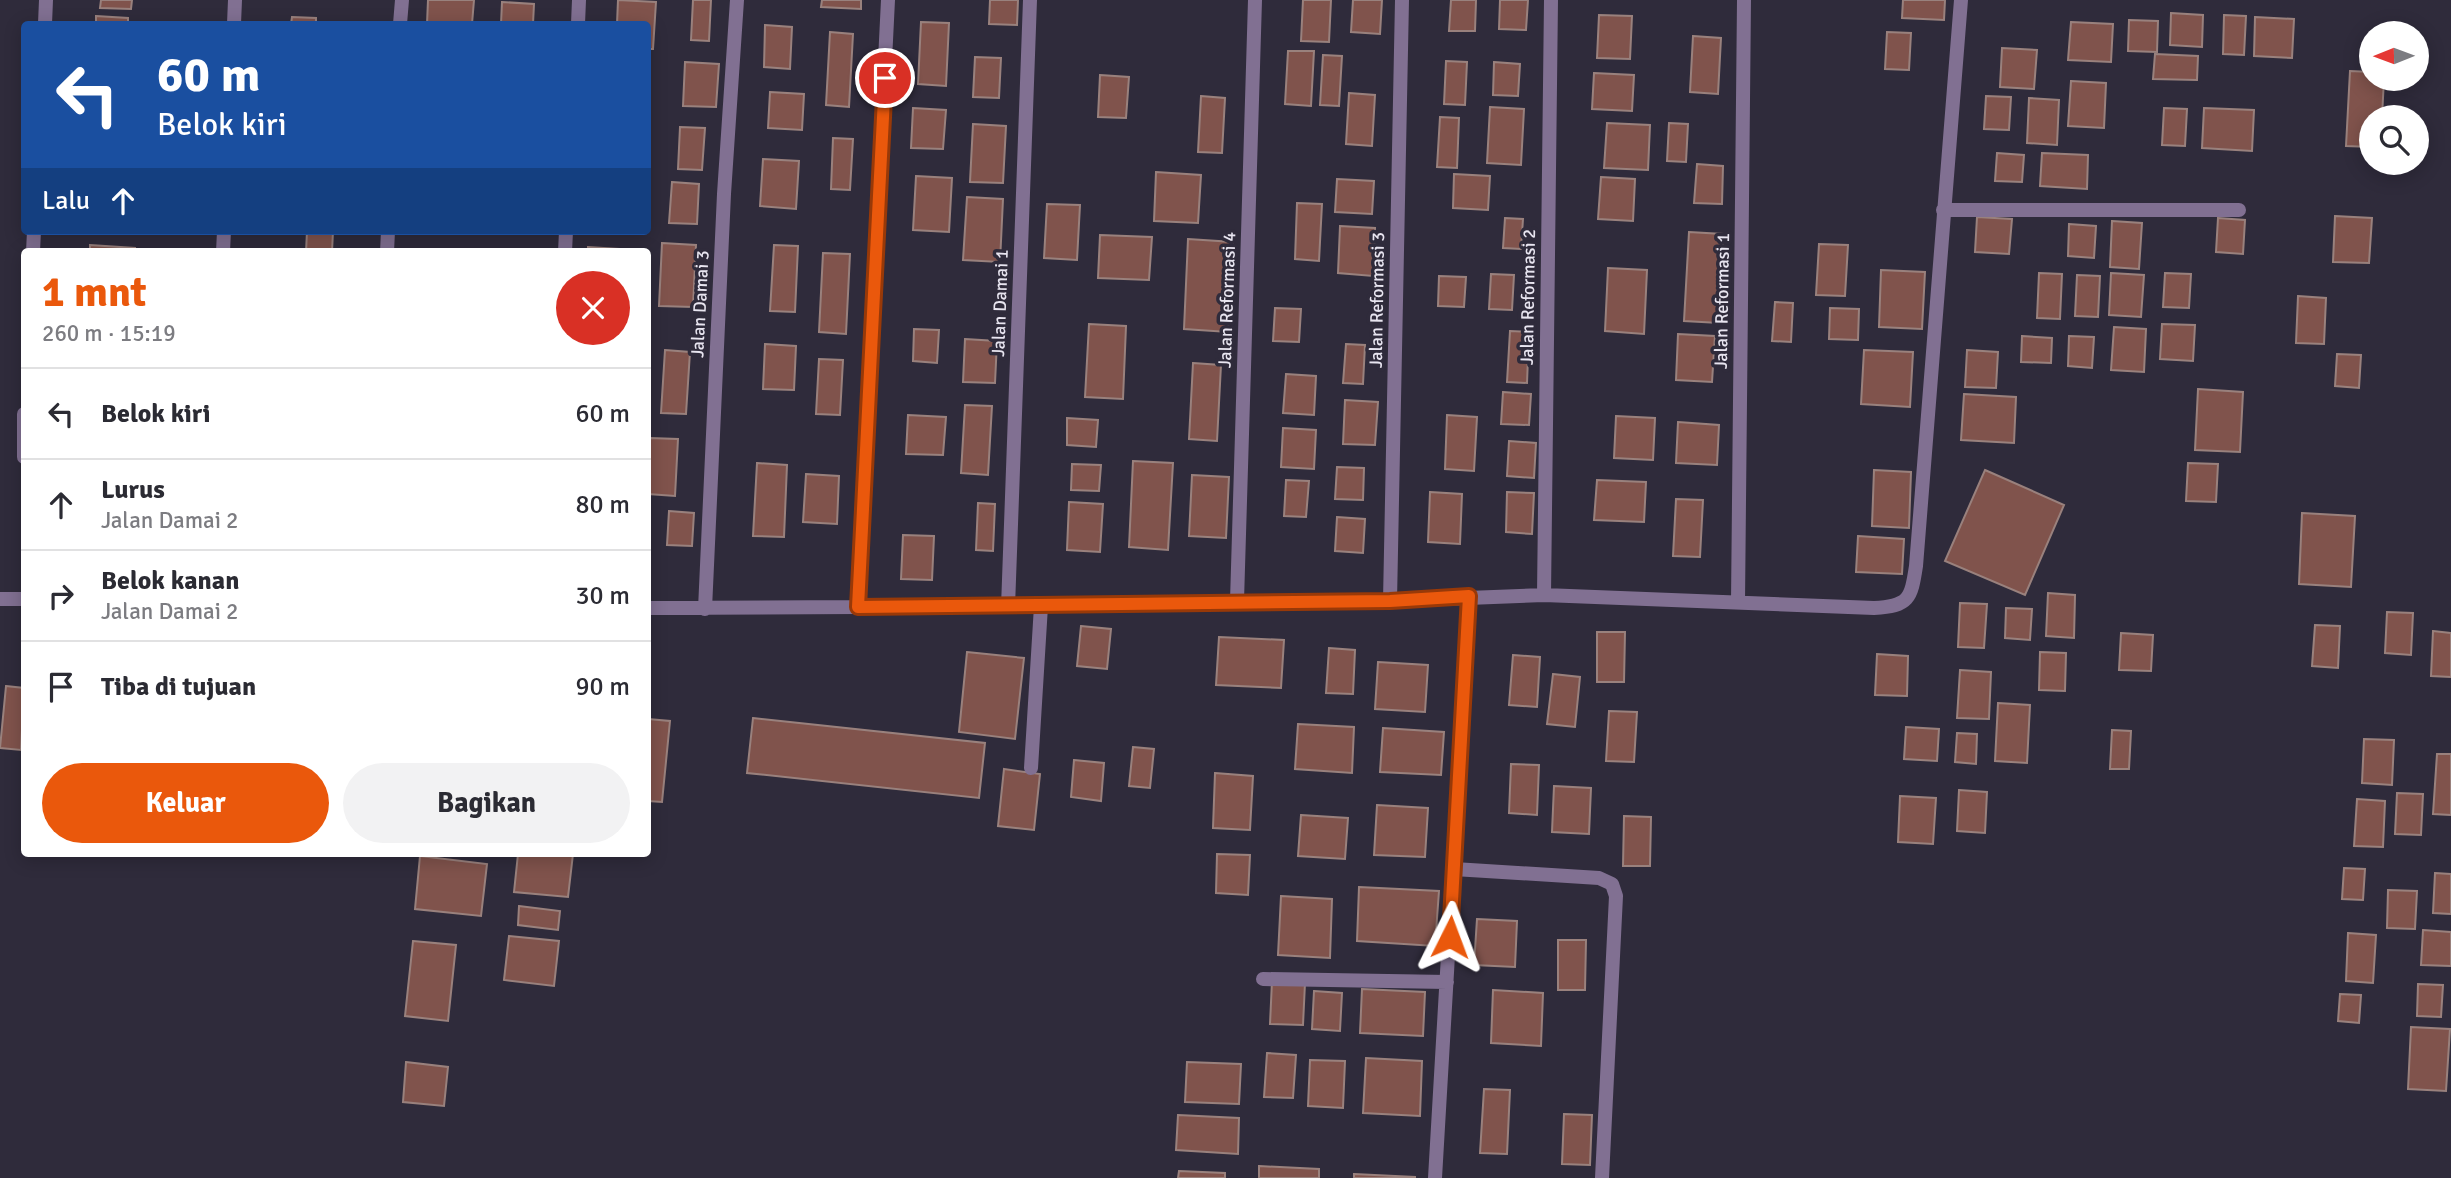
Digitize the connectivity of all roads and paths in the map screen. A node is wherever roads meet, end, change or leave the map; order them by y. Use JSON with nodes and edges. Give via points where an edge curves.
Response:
{"nodes":[{"id":1,"x":46,"y":0,"type":"edge"},
{"id":2,"x":235,"y":0,"type":"edge"},
{"id":3,"x":402,"y":0,"type":"edge"},
{"id":4,"x":579,"y":0,"type":"edge"},
{"id":5,"x":737,"y":0,"type":"edge"},
{"id":6,"x":888,"y":0,"type":"edge"},
{"id":7,"x":1030,"y":0,"type":"edge"},
{"id":8,"x":1255,"y":0,"type":"edge"},
{"id":9,"x":1402,"y":0,"type":"edge"},
{"id":10,"x":1551,"y":0,"type":"edge"},
{"id":11,"x":1744,"y":0,"type":"edge"},
{"id":12,"x":1961,"y":0,"type":"edge"},
{"id":13,"x":45,"y":21,"type":"edge"},
{"id":14,"x":234,"y":21,"type":"edge"},
{"id":15,"x":400,"y":21,"type":"edge"},
{"id":16,"x":578,"y":21,"type":"edge"},
{"id":17,"x":1943,"y":210,"type":"junction"},
{"id":18,"x":2239,"y":210,"type":"dead end"},
{"id":19,"x":1544,"y":595,"type":"junction"},
{"id":20,"x":1469,"y":596,"type":"junction"},
{"id":21,"x":0,"y":599,"type":"edge"},
{"id":22,"x":21,"y":599,"type":"edge"},
{"id":23,"x":1237,"y":601,"type":"junction"},
{"id":24,"x":1390,"y":601,"type":"junction"},
{"id":25,"x":1738,"y":603,"type":"junction"},
{"id":26,"x":1041,"y":606,"type":"junction"},
{"id":27,"x":858,"y":607,"type":"junction"},
{"id":28,"x":1008,"y":607,"type":"junction"},
{"id":29,"x":651,"y":608,"type":"edge"},
{"id":30,"x":705,"y":610,"type":"junction"},
{"id":31,"x":1031,"y":768,"type":"dead end"},
{"id":32,"x":1454,"y":869,"type":"junction"},
{"id":33,"x":1264,"y":979,"type":"dead end"},
{"id":34,"x":1447,"y":982,"type":"junction"},
{"id":35,"x":1435,"y":1178,"type":"edge"},
{"id":36,"x":1602,"y":1178,"type":"edge"}],
"edges":[{"from":1,"to":13,"type":"street"},
{"from":2,"to":14,"type":"street"},
{"from":3,"to":15,"type":"street"},
{"from":4,"to":16,"type":"street"},
{"from":5,"to":30,"type":"street","name":"Jalan Damai 3"},
{"from":6,"to":27,"type":"street"},
{"from":7,"to":28,"type":"street","name":"Jalan Damai 1"},
{"from":8,"to":23,"type":"street","name":"Jalan Reformasi 4"},
{"from":9,"to":24,"type":"street","name":"Jalan Reformasi 3"},
{"from":10,"to":19,"type":"street","name":"Jalan Reformasi 2"},
{"from":11,"to":25,"type":"street","name":"Jalan Reformasi 1"},
{"from":12,"to":17,"type":"street"},
{"from":17,"to":18,"type":"street"},
{"from":17,"to":25,"type":"street","via":[[1913,588],[1905,603],[1896,607]]},
{"from":19,"to":20,"type":"street"},
{"from":19,"to":25,"type":"street"},
{"from":20,"to":24,"type":"street"},
{"from":20,"to":32,"type":"street"},
{"from":21,"to":22,"type":"street"},
{"from":23,"to":24,"type":"street"},
{"from":23,"to":26,"type":"street"},
{"from":26,"to":28,"type":"street"},
{"from":26,"to":31,"type":"street"},
{"from":27,"to":28,"type":"street"},
{"from":27,"to":30,"type":"street"},
{"from":29,"to":30,"type":"street"},
{"from":32,"to":34,"type":"street"},
{"from":32,"to":36,"type":"street","via":[[1599,878],[1612,884],[1616,896]]},
{"from":33,"to":34,"type":"street"},
{"from":34,"to":35,"type":"street"}]}
